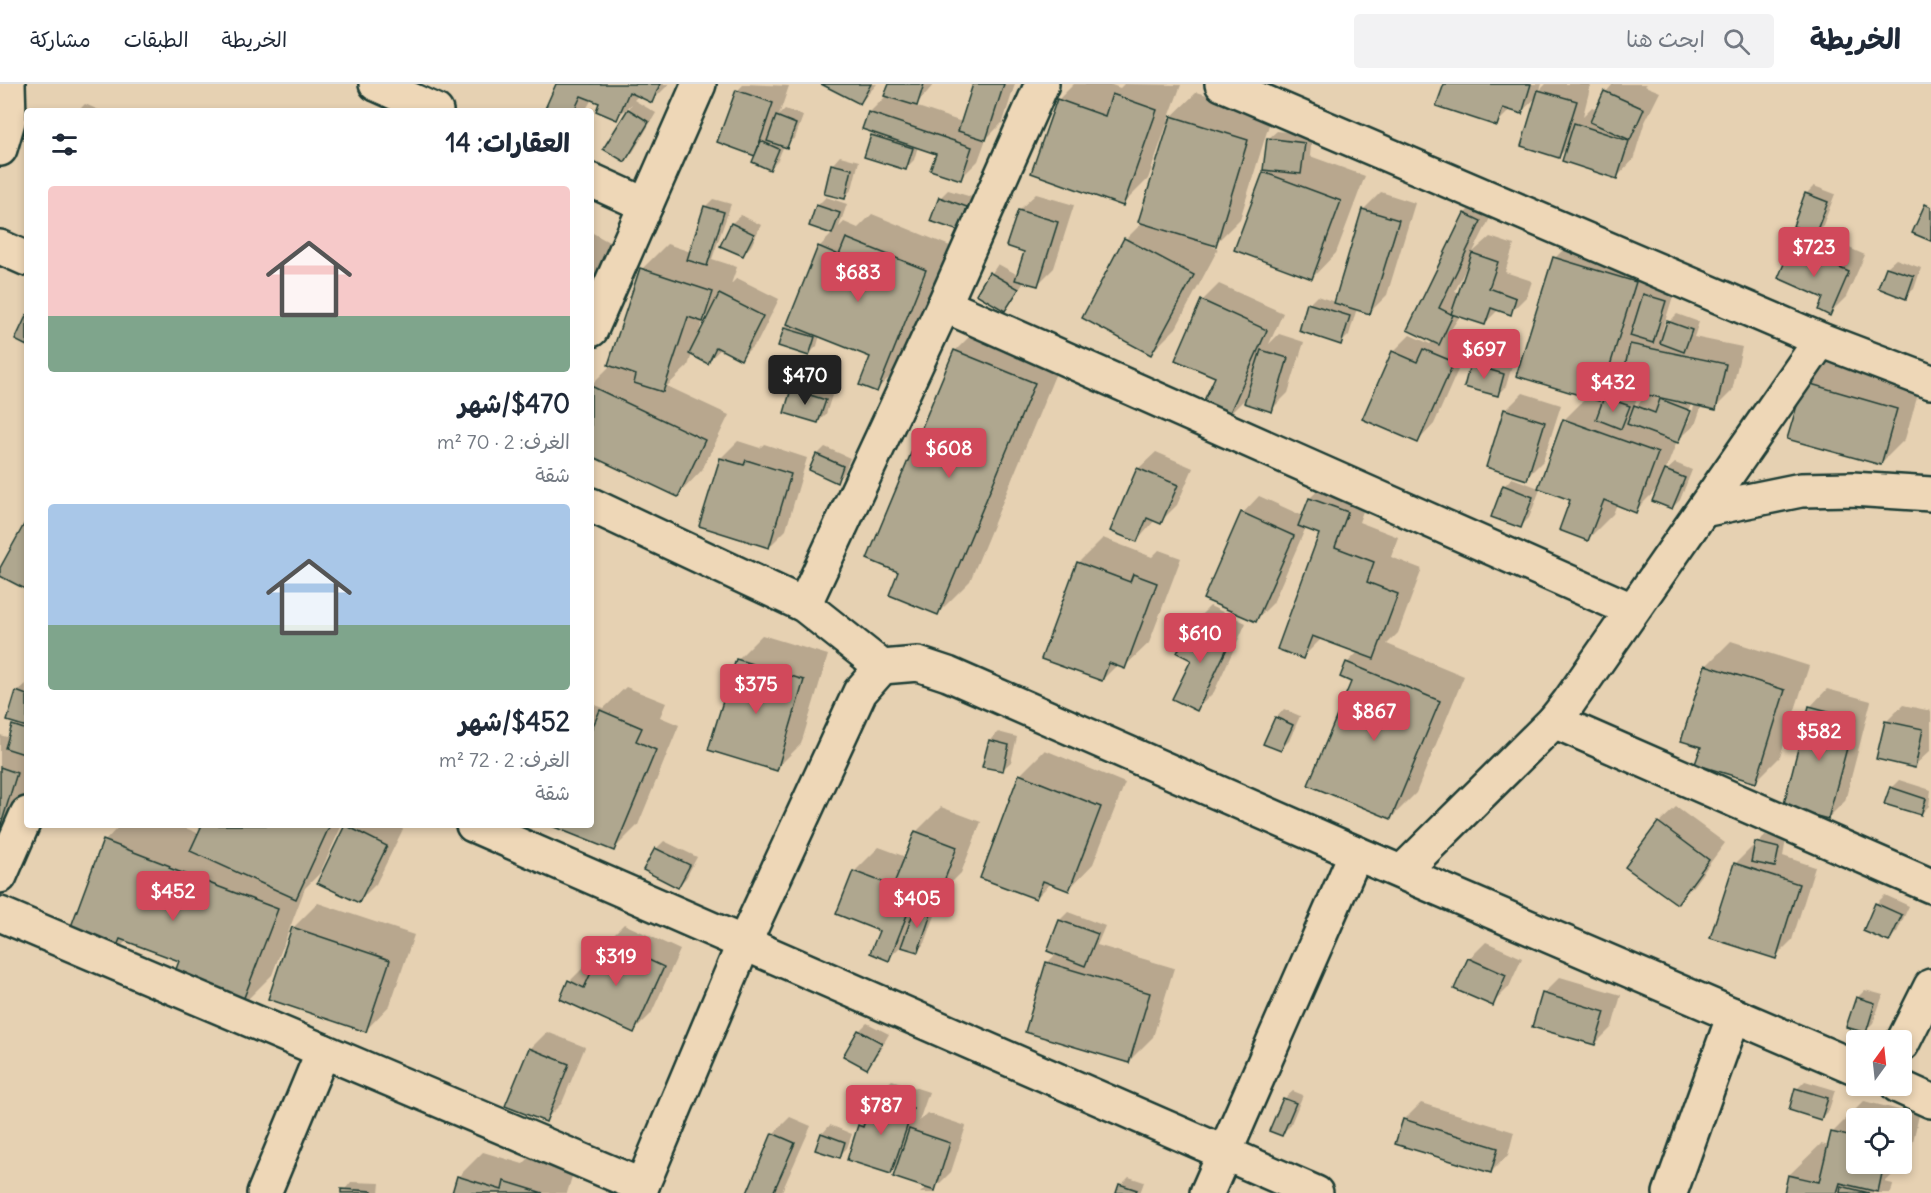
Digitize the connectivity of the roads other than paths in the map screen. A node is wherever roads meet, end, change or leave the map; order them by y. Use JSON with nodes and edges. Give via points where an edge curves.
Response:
{"nodes":[{"id":1,"x":8,"y":84,"type":"edge"},
{"id":2,"x":376,"y":84,"type":"edge"},
{"id":3,"x":699,"y":84,"type":"edge"},
{"id":4,"x":1042,"y":84,"type":"edge"},
{"id":5,"x":1222,"y":84,"type":"edge"},
{"id":6,"x":429,"y":108,"type":"edge"},
{"id":7,"x":0,"y":149,"type":"edge"},
{"id":8,"x":594,"y":181,"type":"edge"},
{"id":9,"x":646,"y":205,"type":"junction"},
{"id":10,"x":0,"y":247,"type":"edge"},
{"id":11,"x":24,"y":258,"type":"edge"},
{"id":12,"x":944,"y":305,"type":"junction"},
{"id":13,"x":594,"y":323,"type":"edge"},
{"id":14,"x":1821,"y":340,"type":"junction"},
{"id":15,"x":1931,"y":382,"type":"edge"},
{"id":16,"x":1931,"y":494,"type":"edge"},
{"id":17,"x":594,"y":507,"type":"edge"},
{"id":18,"x":1703,"y":510,"type":"junction"},
{"id":19,"x":804,"y":605,"type":"junction"},
{"id":20,"x":1632,"y":610,"type":"junction"},
{"id":21,"x":882,"y":667,"type":"junction"},
{"id":22,"x":1554,"y":721,"type":"junction"},
{"id":23,"x":24,"y":821,"type":"edge"},
{"id":24,"x":480,"y":828,"type":"edge"},
{"id":25,"x":1356,"y":853,"type":"junction"},
{"id":26,"x":1402,"y":872,"type":"junction"},
{"id":27,"x":0,"y":876,"type":"edge"},
{"id":28,"x":1931,"y":886,"type":"edge"},
{"id":29,"x":0,"y":915,"type":"edge"},
{"id":30,"x":744,"y":943,"type":"junction"},
{"id":31,"x":1931,"y":986,"type":"edge"},
{"id":32,"x":1734,"y":1015,"type":"junction"},
{"id":33,"x":1909,"y":1030,"type":"edge"},
{"id":34,"x":323,"y":1051,"type":"junction"},
{"id":35,"x":1846,"y":1063,"type":"edge"},
{"id":36,"x":1912,"y":1092,"type":"edge"},
{"id":37,"x":1931,"y":1101,"type":"edge"},
{"id":38,"x":1224,"y":1153,"type":"junction"},
{"id":39,"x":641,"y":1190,"type":"edge"},
{"id":40,"x":264,"y":1193,"type":"edge"},
{"id":41,"x":1207,"y":1193,"type":"edge"},
{"id":42,"x":1316,"y":1193,"type":"edge"},
{"id":43,"x":1670,"y":1193,"type":"edge"}],
"edges":[{"from":1,"to":7,"type":"street","via":[[9,118]]},
{"from":2,"to":6,"type":"street"},
{"from":3,"to":9,"type":"street"},
{"from":4,"to":12,"type":"street"},
{"from":5,"to":14,"type":"street"},
{"from":8,"to":9,"type":"street"},
{"from":9,"to":13,"type":"street"},
{"from":10,"to":11,"type":"street"},
{"from":12,"to":19,"type":"street"},
{"from":12,"to":20,"type":"street"},
{"from":14,"to":15,"type":"street"},
{"from":14,"to":18,"type":"street"},
{"from":16,"to":18,"type":"street","via":[[1801,490]]},
{"from":17,"to":19,"type":"street"},
{"from":18,"to":20,"type":"street"},
{"from":19,"to":21,"type":"street"},
{"from":20,"to":22,"type":"street"},
{"from":21,"to":25,"type":"street","via":[[918,664],[948,674]]},
{"from":21,"to":30,"type":"street","via":[[860,692]]},
{"from":22,"to":26,"type":"street"},
{"from":22,"to":28,"type":"street"},
{"from":23,"to":27,"type":"street"},
{"from":24,"to":30,"type":"street"},
{"from":25,"to":26,"type":"street"},
{"from":25,"to":38,"type":"street"},
{"from":26,"to":32,"type":"street"},
{"from":29,"to":34,"type":"street"},
{"from":30,"to":38,"type":"street"},
{"from":30,"to":39,"type":"street"},
{"from":31,"to":33,"type":"street"},
{"from":32,"to":35,"type":"street"},
{"from":32,"to":43,"type":"street"},
{"from":34,"to":39,"type":"street"},
{"from":34,"to":40,"type":"street"},
{"from":36,"to":37,"type":"street"},
{"from":38,"to":41,"type":"street"},
{"from":38,"to":42,"type":"street"}]}
